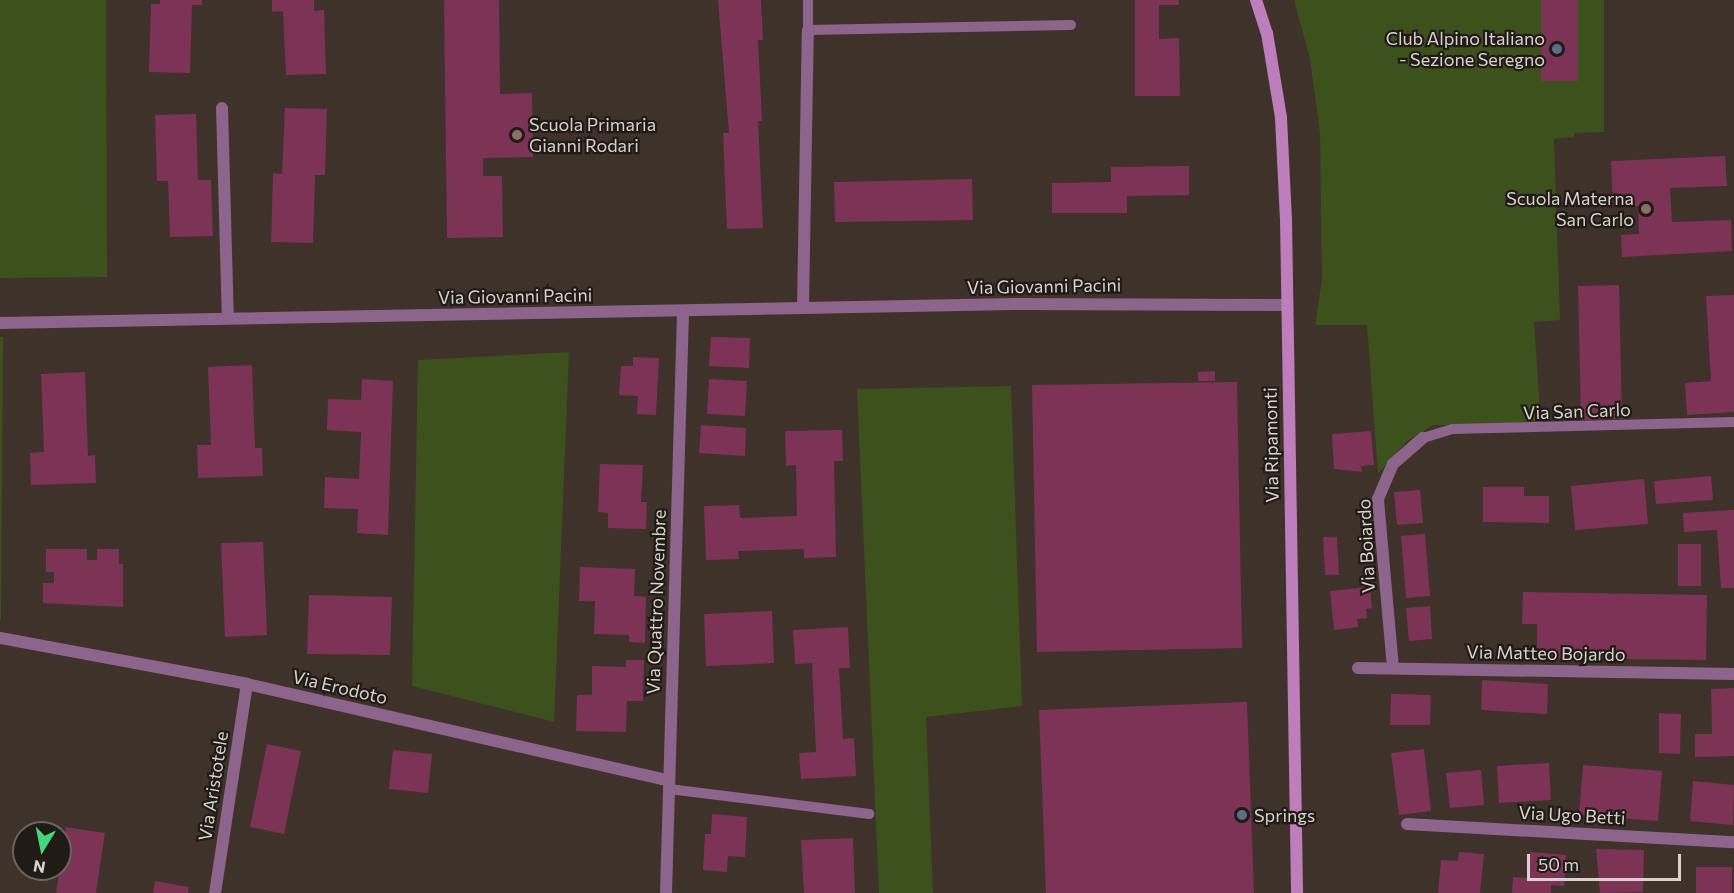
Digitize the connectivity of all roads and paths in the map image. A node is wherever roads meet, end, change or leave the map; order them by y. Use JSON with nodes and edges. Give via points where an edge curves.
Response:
{"nodes":[{"id":1,"x":808,"y":0,"type":"edge"},
{"id":2,"x":1256,"y":0,"type":"edge"},
{"id":3,"x":1071,"y":25,"type":"dead end"},
{"id":4,"x":808,"y":30,"type":"junction"},
{"id":5,"x":222,"y":108,"type":"dead end"},
{"id":6,"x":1286,"y":305,"type":"junction"},
{"id":7,"x":803,"y":307,"type":"junction"},
{"id":8,"x":683,"y":312,"type":"junction"},
{"id":9,"x":228,"y":318,"type":"junction"},
{"id":10,"x":0,"y":323,"type":"edge"},
{"id":11,"x":1734,"y":422,"type":"edge"},
{"id":12,"x":1423,"y":438,"type":"joint"},
{"id":13,"x":0,"y":638,"type":"edge"},
{"id":14,"x":1358,"y":668,"type":"dead end"},
{"id":15,"x":1393,"y":668,"type":"junction"},
{"id":16,"x":1734,"y":674,"type":"edge"},
{"id":17,"x":247,"y":684,"type":"junction"},
{"id":18,"x":669,"y":785,"type":"junction"},
{"id":19,"x":869,"y":814,"type":"dead end"},
{"id":20,"x":1407,"y":824,"type":"dead end"},
{"id":21,"x":1734,"y":842,"type":"edge"},
{"id":22,"x":215,"y":893,"type":"edge"},
{"id":23,"x":666,"y":893,"type":"edge"},
{"id":24,"x":1297,"y":893,"type":"edge"}],
"edges":[{"from":1,"to":4,"type":"lane"},
{"from":2,"to":6,"type":"street","name":"Via Ripamonti","via":[[1267,33],[1281,118]]},
{"from":3,"to":4,"type":"lane"},
{"from":4,"to":7,"type":"street"},
{"from":5,"to":9,"type":"street"},
{"from":6,"to":7,"type":"street","name":"Via Giovanni Pacini"},
{"from":6,"to":24,"type":"street","name":"Via Ripamonti"},
{"from":7,"to":8,"type":"street","name":"Via Giovanni Pacini"},
{"from":8,"to":9,"type":"street","name":"Via Giovanni Pacini"},
{"from":8,"to":18,"type":"street","name":"Via Quattro Novembre"},
{"from":9,"to":10,"type":"street","name":"Via Giovanni Pacini"},
{"from":11,"to":12,"type":"lane","name":"Via San Carlo","via":[[1452,429]]},
{"from":12,"to":15,"type":"street","name":"Via Boiardo","via":[[1393,464],[1378,499]]},
{"from":13,"to":17,"type":"street","name":"Via Erodoto"},
{"from":14,"to":15,"type":"street","name":"Via Matteo Bojardo"},
{"from":15,"to":16,"type":"street","name":"Via Matteo Bojardo"},
{"from":17,"to":18,"type":"street","name":"Via Erodoto"},
{"from":17,"to":22,"type":"street","name":"Via Aristotele"},
{"from":18,"to":19,"type":"lane"},
{"from":18,"to":23,"type":"street","name":"Via Quattro Novembre"},
{"from":20,"to":21,"type":"street","name":"Via Ugo Betti"}]}
